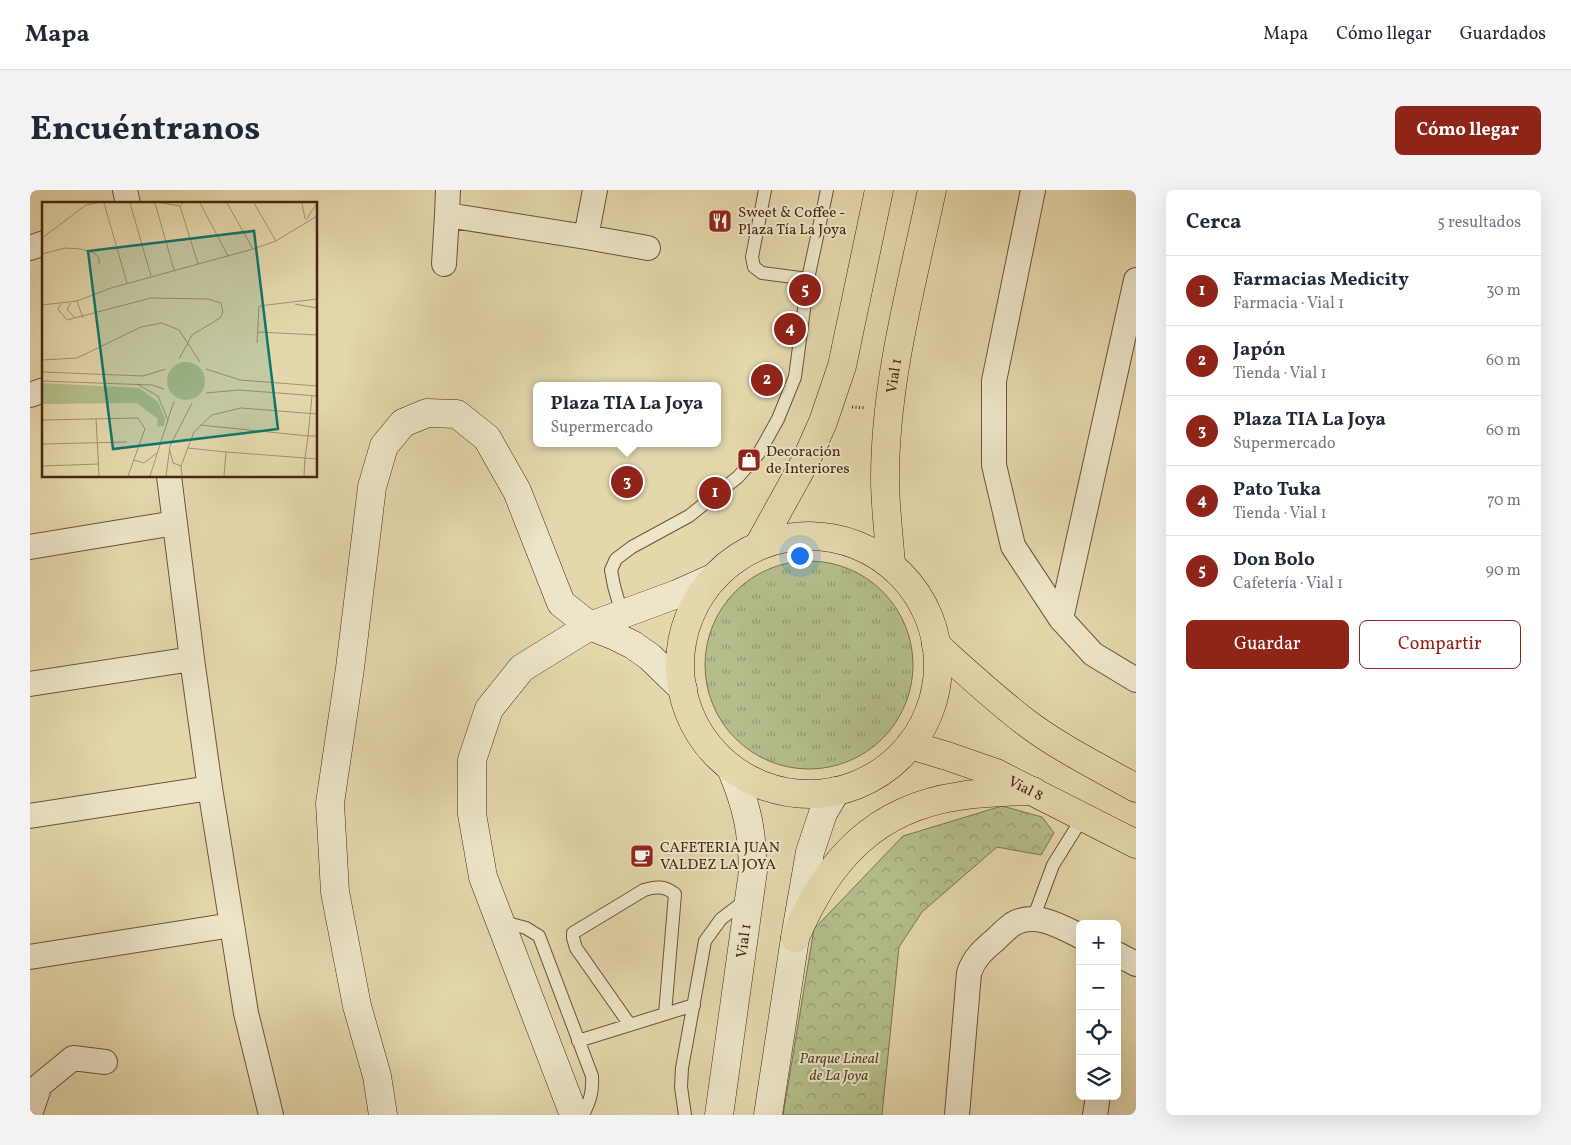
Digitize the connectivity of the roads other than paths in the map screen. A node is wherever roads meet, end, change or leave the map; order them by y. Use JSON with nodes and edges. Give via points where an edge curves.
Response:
{"nodes":[{"id":1,"x":448,"y":190,"type":"edge"},
{"id":2,"x":595,"y":190,"type":"edge"},
{"id":3,"x":765,"y":190,"type":"edge"},
{"id":4,"x":827,"y":190,"type":"edge"},
{"id":5,"x":879,"y":190,"type":"edge"},
{"id":6,"x":932,"y":190,"type":"edge"},
{"id":7,"x":1033,"y":190,"type":"edge"},
{"id":8,"x":446,"y":216,"type":"junction"},
{"id":9,"x":586,"y":237,"type":"junction"},
{"id":10,"x":42,"y":244,"type":"edge"},
{"id":11,"x":30,"y":248,"type":"edge"},
{"id":12,"x":648,"y":248,"type":"dead end"},
{"id":13,"x":444,"y":264,"type":"dead end"},
{"id":14,"x":808,"y":279,"type":"junction"},
{"id":15,"x":1136,"y":280,"type":"edge"},
{"id":16,"x":42,"y":391,"type":"edge"},
{"id":17,"x":30,"y":395,"type":"edge"},
{"id":18,"x":169,"y":478,"type":"edge"},
{"id":19,"x":175,"y":523,"type":"junction"},
{"id":20,"x":759,"y":546,"type":"junction"},
{"id":21,"x":30,"y":547,"type":"edge"},
{"id":22,"x":891,"y":565,"type":"junction"},
{"id":23,"x":715,"y":577,"type":"junction"},
{"id":24,"x":622,"y":614,"type":"junction"},
{"id":25,"x":1061,"y":619,"type":"junction"},
{"id":26,"x":590,"y":626,"type":"junction"},
{"id":27,"x":936,"y":645,"type":"junction"},
{"id":28,"x":192,"y":659,"type":"junction"},
{"id":29,"x":1136,"y":680,"type":"edge"},
{"id":30,"x":30,"y":684,"type":"edge"},
{"id":31,"x":683,"y":689,"type":"junction"},
{"id":32,"x":910,"y":745,"type":"junction"},
{"id":33,"x":731,"y":768,"type":"junction"},
{"id":34,"x":210,"y":788,"type":"junction"},
{"id":35,"x":1136,"y":788,"type":"edge"},
{"id":36,"x":836,"y":791,"type":"junction"},
{"id":37,"x":1032,"y":791,"type":"junction"},
{"id":38,"x":30,"y":816,"type":"edge"},
{"id":39,"x":1083,"y":817,"type":"junction"},
{"id":40,"x":1136,"y":844,"type":"edge"},
{"id":41,"x":750,"y":897,"type":"junction"},
{"id":42,"x":1033,"y":919,"type":"junction"},
{"id":43,"x":500,"y":921,"type":"junction"},
{"id":44,"x":232,"y":925,"type":"junction"},
{"id":45,"x":1076,"y":934,"type":"edge"},
{"id":46,"x":795,"y":938,"type":"junction"},
{"id":47,"x":1121,"y":956,"type":"edge"},
{"id":48,"x":30,"y":957,"type":"edge"},
{"id":49,"x":1136,"y":964,"type":"edge"},
{"id":50,"x":694,"y":1005,"type":"junction"},
{"id":51,"x":666,"y":1014,"type":"junction"},
{"id":52,"x":630,"y":1025,"type":"junction"},
{"id":53,"x":578,"y":1040,"type":"junction"},
{"id":54,"x":105,"y":1062,"type":"dead end"},
{"id":55,"x":1098,"y":1100,"type":"edge"},
{"id":56,"x":30,"y":1114,"type":"edge"},
{"id":57,"x":271,"y":1115,"type":"edge"},
{"id":58,"x":383,"y":1115,"type":"edge"},
{"id":59,"x":574,"y":1115,"type":"edge"},
{"id":60,"x":583,"y":1115,"type":"edge"},
{"id":61,"x":686,"y":1115,"type":"edge"},
{"id":62,"x":719,"y":1115,"type":"edge"},
{"id":63,"x":768,"y":1115,"type":"edge"},
{"id":64,"x":956,"y":1115,"type":"edge"},
{"id":65,"x":1096,"y":1115,"type":"edge"}],
"edges":[{"from":1,"to":8,"type":"street"},
{"from":2,"to":9,"type":"street"},
{"from":3,"to":14,"type":"lane","via":[[752,257],[754,267],[762,273]]},
{"from":4,"to":14,"type":"lane"},
{"from":5,"to":20,"type":"main road","via":[[842,366],[807,458]]},
{"from":6,"to":22,"type":"main road","name":"Vial 1","via":[[898,350],[890,411],[885,477]]},
{"from":7,"to":25,"type":"street","via":[[994,381],[994,465],[1014,546]]},
{"from":8,"to":9,"type":"street"},
{"from":8,"to":13,"type":"street"},
{"from":9,"to":12,"type":"street"},
{"from":10,"to":11,"type":"street"},
{"from":14,"to":24,"type":"lane","via":[[795,377],[778,419],[759,452],[738,477],[689,516],[616,559],[611,570]]},
{"from":15,"to":25,"type":"street"},
{"from":16,"to":17,"type":"street"},
{"from":18,"to":19,"type":"street"},
{"from":19,"to":21,"type":"street"},
{"from":19,"to":28,"type":"street"},
{"from":20,"to":22,"type":"main road","via":[[793,536],[828,537],[861,546]]},
{"from":20,"to":23,"type":"main road","via":[[735,559]]},
{"from":22,"to":27,"type":"main road","via":[[921,601]]},
{"from":23,"to":24,"type":"street"},
{"from":23,"to":31,"type":"main road","via":[[702,593],[686,629],[682,649]]},
{"from":24,"to":26,"type":"street"},
{"from":25,"to":29,"type":"street","via":[[1093,654]]},
{"from":26,"to":31,"type":"street","via":[[633,645]]},
{"from":26,"to":43,"type":"street","via":[[522,668],[489,709],[472,760],[472,814],[483,877]]},
{"from":26,"to":58,"type":"street","via":[[562,604],[517,491],[487,438],[457,414],[427,414],[403,423],[384,446],[372,487],[330,804],[335,892]]},
{"from":27,"to":32,"type":"main road","via":[[937,672],[933,698],[928,715]]},
{"from":27,"to":35,"type":"main road","via":[[1024,721]]},
{"from":28,"to":30,"type":"street"},
{"from":28,"to":34,"type":"street"},
{"from":31,"to":33,"type":"main road","via":[[689,711],[700,732]]},
{"from":32,"to":36,"type":"main road","via":[[876,775]]},
{"from":32,"to":37,"type":"main road","name":"Vial 8","via":[[996,773]]},
{"from":33,"to":36,"type":"main road","via":[[758,784],[788,792],[820,794]]},
{"from":33,"to":41,"type":"street","name":"Vial 1","via":[[750,829]]},
{"from":34,"to":38,"type":"street"},
{"from":34,"to":44,"type":"street"},
{"from":36,"to":46,"type":"street","via":[[823,813],[810,852]]},
{"from":37,"to":39,"type":"main road","name":"Vial 8"},
{"from":37,"to":46,"type":"main road","via":[[960,796],[925,804],[888,820],[837,862],[811,902]]},
{"from":39,"to":40,"type":"main road","name":"Vial 8"},
{"from":39,"to":42,"type":"lane","via":[[1053,865]]},
{"from":41,"to":50,"type":"lane","via":[[721,920],[705,941]]},
{"from":41,"to":62,"type":"street","name":"Vial 1"},
{"from":42,"to":45,"type":"street","via":[[1059,925]]},
{"from":42,"to":64,"type":"street","via":[[1012,925],[972,963]]},
{"from":43,"to":53,"type":"lane","via":[[526,928],[539,936]]},
{"from":43,"to":59,"type":"street"},
{"from":44,"to":48,"type":"street"},
{"from":44,"to":57,"type":"street","via":[[246,1014]]},
{"from":46,"to":63,"type":"street"},
{"from":47,"to":49,"type":"street"},
{"from":50,"to":51,"type":"lane"},
{"from":50,"to":61,"type":"lane","via":[[682,1068],[681,1087]]},
{"from":51,"to":52,"type":"lane"},
{"from":51,"to":52,"type":"lane","via":[[676,894],[668,889],[652,887],[573,933],[576,948]]},
{"from":52,"to":53,"type":"lane"},
{"from":53,"to":60,"type":"lane","via":[[592,1076],[593,1090]]},
{"from":54,"to":56,"type":"street","via":[[73,1058],[40,1086]]},
{"from":55,"to":65,"type":"street"}]}
